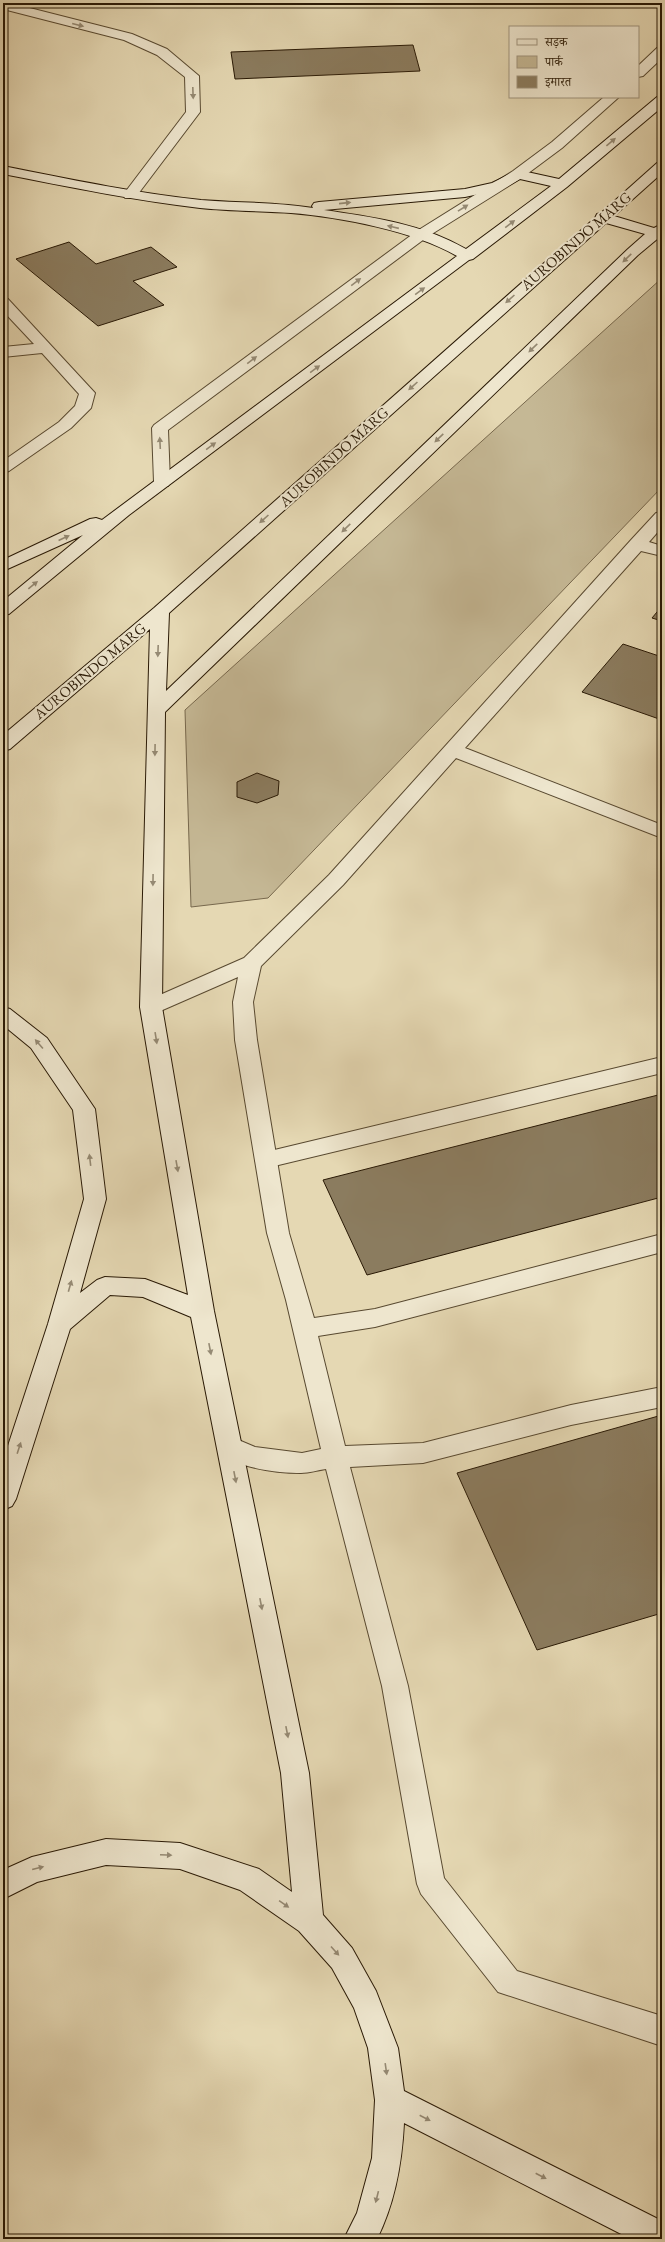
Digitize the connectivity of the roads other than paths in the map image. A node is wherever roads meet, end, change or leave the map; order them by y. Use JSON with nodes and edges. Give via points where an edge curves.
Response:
{"nodes":[{"id":1,"x":3,"y":5,"type":"edge"},
{"id":2,"x":53,"y":7,"type":"dead end"},
{"id":3,"x":40,"y":15,"type":"junction"},
{"id":4,"x":662,"y":51,"type":"edge"},
{"id":5,"x":639,"y":72,"type":"edge"},
{"id":6,"x":611,"y":98,"type":"edge"},
{"id":7,"x":662,"y":100,"type":"edge"},
{"id":8,"x":662,"y":166,"type":"edge"},
{"id":9,"x":3,"y":170,"type":"edge"},
{"id":10,"x":518,"y":174,"type":"junction"},
{"id":11,"x":562,"y":184,"type":"junction"},
{"id":12,"x":130,"y":195,"type":"junction"},
{"id":13,"x":292,"y":209,"type":"junction"},
{"id":14,"x":602,"y":217,"type":"junction"},
{"id":15,"x":659,"y":230,"type":"edge"},
{"id":16,"x":422,"y":234,"type":"junction"},
{"id":17,"x":468,"y":256,"type":"junction"},
{"id":18,"x":3,"y":302,"type":"edge"},
{"id":19,"x":45,"y":348,"type":"junction"},
{"id":20,"x":3,"y":352,"type":"edge"},
{"id":21,"x":3,"y":468,"type":"edge"},
{"id":22,"x":162,"y":482,"type":"junction"},
{"id":23,"x":123,"y":511,"type":"junction"},
{"id":24,"x":662,"y":517,"type":"edge"},
{"id":25,"x":637,"y":544,"type":"junction"},
{"id":26,"x":662,"y":551,"type":"edge"},
{"id":27,"x":3,"y":566,"type":"edge"},
{"id":28,"x":3,"y":610,"type":"edge"},
{"id":29,"x":160,"y":612,"type":"junction"},
{"id":30,"x":156,"y":711,"type":"junction"},
{"id":31,"x":3,"y":745,"type":"edge"},
{"id":32,"x":452,"y":749,"type":"junction"},
{"id":33,"x":662,"y":832,"type":"edge"},
{"id":34,"x":251,"y":963,"type":"junction"},
{"id":35,"x":151,"y":1006,"type":"junction"},
{"id":36,"x":3,"y":1014,"type":"edge"},
{"id":37,"x":662,"y":1064,"type":"edge"},
{"id":38,"x":266,"y":1160,"type":"junction"},
{"id":39,"x":662,"y":1243,"type":"edge"},
{"id":40,"x":202,"y":1311,"type":"junction"},
{"id":41,"x":60,"y":1324,"type":"junction"},
{"id":42,"x":305,"y":1329,"type":"junction"},
{"id":43,"x":662,"y":1397,"type":"edge"},
{"id":44,"x":229,"y":1446,"type":"junction"},
{"id":45,"x":335,"y":1457,"type":"junction"},
{"id":46,"x":3,"y":1499,"type":"edge"},
{"id":47,"x":3,"y":1885,"type":"edge"},
{"id":48,"x":309,"y":1921,"type":"junction"},
{"id":49,"x":662,"y":2031,"type":"edge"},
{"id":50,"x":390,"y":2100,"type":"junction"},
{"id":51,"x":662,"y":2238,"type":"edge"},
{"id":52,"x":360,"y":2239,"type":"edge"}],
"edges":[{"from":1,"to":3,"type":"street"},
{"from":2,"to":3,"type":"street"},
{"from":3,"to":12,"type":"street","one_way":true,"via":[[128,37],[162,52],[192,76],[193,112]]},
{"from":4,"to":5,"type":"street"},
{"from":6,"to":10,"type":"street","via":[[557,145]]},
{"from":11,"to":7,"type":"street","one_way":true},
{"from":8,"to":14,"type":"street","name":"AUROBINDO MARG"},
{"from":9,"to":12,"type":"street"},
{"from":10,"to":11,"type":"street"},
{"from":13,"to":10,"type":"street","one_way":true,"via":[[465,193],[496,186]]},
{"from":16,"to":10,"type":"street","one_way":true},
{"from":17,"to":11,"type":"street","one_way":true},
{"from":12,"to":13,"type":"street","via":[[202,204]]},
{"from":16,"to":13,"type":"street","one_way":true,"via":[[361,220]]},
{"from":14,"to":15,"type":"street"},
{"from":14,"to":29,"type":"street","name":"AUROBINDO MARG","one_way":true},
{"from":15,"to":30,"type":"street","one_way":true,"via":[[633,252]]},
{"from":16,"to":17,"type":"street"},
{"from":22,"to":16,"type":"street","one_way":true,"via":[[160,428]]},
{"from":22,"to":17,"type":"street","one_way":true},
{"from":18,"to":19,"type":"street"},
{"from":19,"to":20,"type":"street"},
{"from":19,"to":21,"type":"street","via":[[87,393],[83,408],[65,425]]},
{"from":22,"to":23,"type":"street"},
{"from":27,"to":23,"type":"street","one_way":true},
{"from":28,"to":23,"type":"street","one_way":true},
{"from":24,"to":25,"type":"street"},
{"from":25,"to":26,"type":"street"},
{"from":25,"to":32,"type":"street"},
{"from":29,"to":30,"type":"street","one_way":true},
{"from":29,"to":31,"type":"street","name":"AUROBINDO MARG"},
{"from":30,"to":35,"type":"street","one_way":true},
{"from":32,"to":33,"type":"street"},
{"from":32,"to":34,"type":"street","via":[[336,880]]},
{"from":34,"to":35,"type":"street"},
{"from":34,"to":38,"type":"street","via":[[243,1002],[246,1040]]},
{"from":35,"to":40,"type":"street","one_way":true},
{"from":41,"to":36,"type":"street","one_way":true,"via":[[95,1199],[84,1109],[39,1043]]},
{"from":37,"to":38,"type":"street"},
{"from":38,"to":42,"type":"street","via":[[278,1233]]},
{"from":39,"to":42,"type":"street","via":[[375,1318]]},
{"from":40,"to":41,"type":"street","via":[[144,1288],[105,1286]]},
{"from":40,"to":44,"type":"street","one_way":true},
{"from":46,"to":41,"type":"street","one_way":true},
{"from":42,"to":45,"type":"street"},
{"from":43,"to":45,"type":"street","via":[[572,1414],[422,1453]]},
{"from":44,"to":45,"type":"street","via":[[251,1457],[302,1463]]},
{"from":44,"to":48,"type":"street","one_way":true,"via":[[295,1772]]},
{"from":45,"to":49,"type":"street","via":[[395,1686],[431,1884],[508,1982]]},
{"from":47,"to":48,"type":"street","one_way":true,"via":[[32,1870],[106,1852],[180,1856],[249,1879]]},
{"from":48,"to":50,"type":"street","one_way":true,"via":[[342,1958],[366,2001],[383,2048]]},
{"from":50,"to":51,"type":"street","one_way":true},
{"from":50,"to":52,"type":"street","one_way":true,"via":[[386,2158],[371,2217]]}]}
